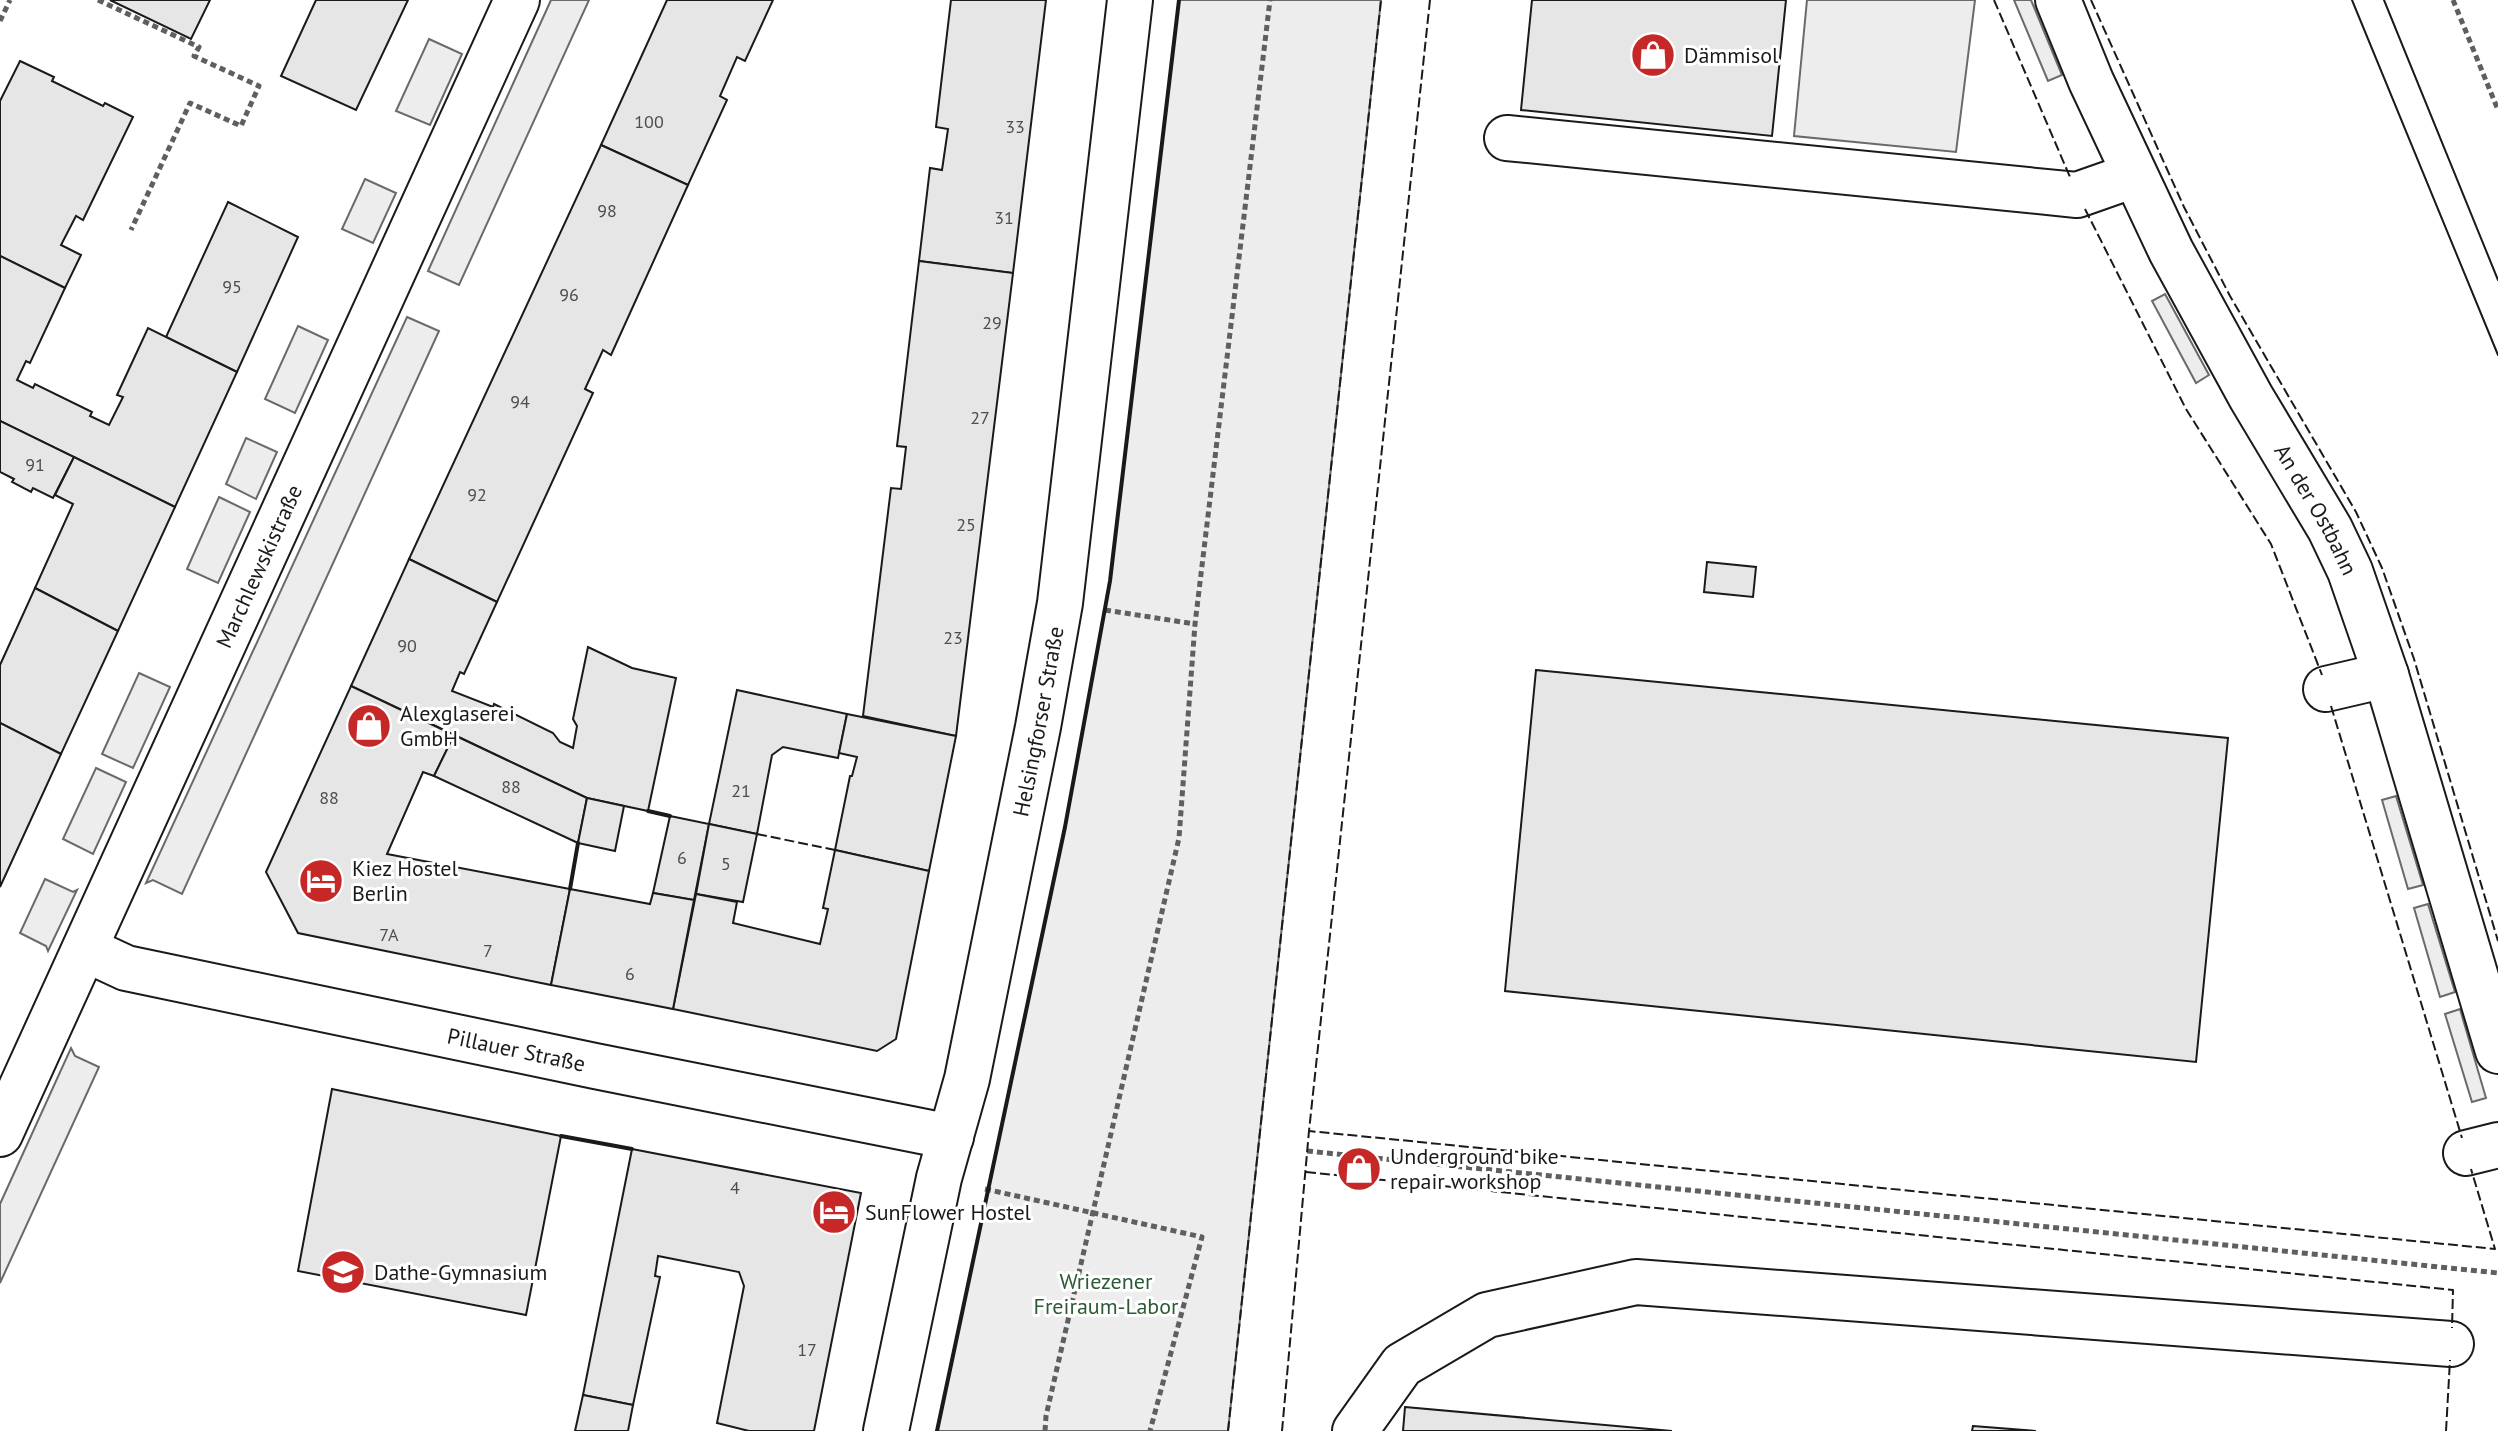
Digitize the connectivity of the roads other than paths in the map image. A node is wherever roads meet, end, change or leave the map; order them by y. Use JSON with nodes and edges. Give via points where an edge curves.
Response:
{"nodes":[{"id":1,"x":517,"y":0,"type":"edge"},
{"id":2,"x":1130,"y":0,"type":"edge"},
{"id":3,"x":2058,"y":0,"type":"edge"},
{"id":4,"x":1507,"y":138,"type":"dead end"},
{"id":5,"x":2134,"y":175,"type":"junction"},
{"id":6,"x":2386,"y":675,"type":"junction"},
{"id":7,"x":2326,"y":689,"type":"dead end"},
{"id":8,"x":85,"y":949,"type":"junction"},
{"id":9,"x":2498,"y":1051,"type":"edge"},
{"id":10,"x":0,"y":1134,"type":"edge"},
{"id":11,"x":951,"y":1137,"type":"junction"},
{"id":12,"x":2451,"y":1344,"type":"dead end"},
{"id":13,"x":886,"y":1431,"type":"edge"},
{"id":14,"x":1355,"y":1431,"type":"edge"}],
"edges":[{"from":1,"to":8,"type":"street","name":"Marchlewskistraße"},
{"from":2,"to":11,"type":"street","name":"Helsingforser Straße","via":[[1060,603],[967,1079]]},
{"from":3,"to":5,"type":"street","name":"An der Ostbahn"},
{"from":4,"to":5,"type":"street","via":[[2077,195]]},
{"from":5,"to":6,"type":"street","name":"An der Ostbahn","via":[[2210,324],[2330,529]]},
{"from":6,"to":7,"type":"street"},
{"from":6,"to":9,"type":"street","name":"An der Ostbahn"},
{"from":8,"to":10,"type":"street","name":"Marchlewskistraße"},
{"from":8,"to":11,"type":"street","name":"Pillauer Straße","via":[[126,968]]},
{"from":11,"to":13,"type":"street","name":"Helsingforser Straße"},
{"from":12,"to":14,"type":"street","via":[[1636,1282],[1487,1315],[1402,1365]]}]}
